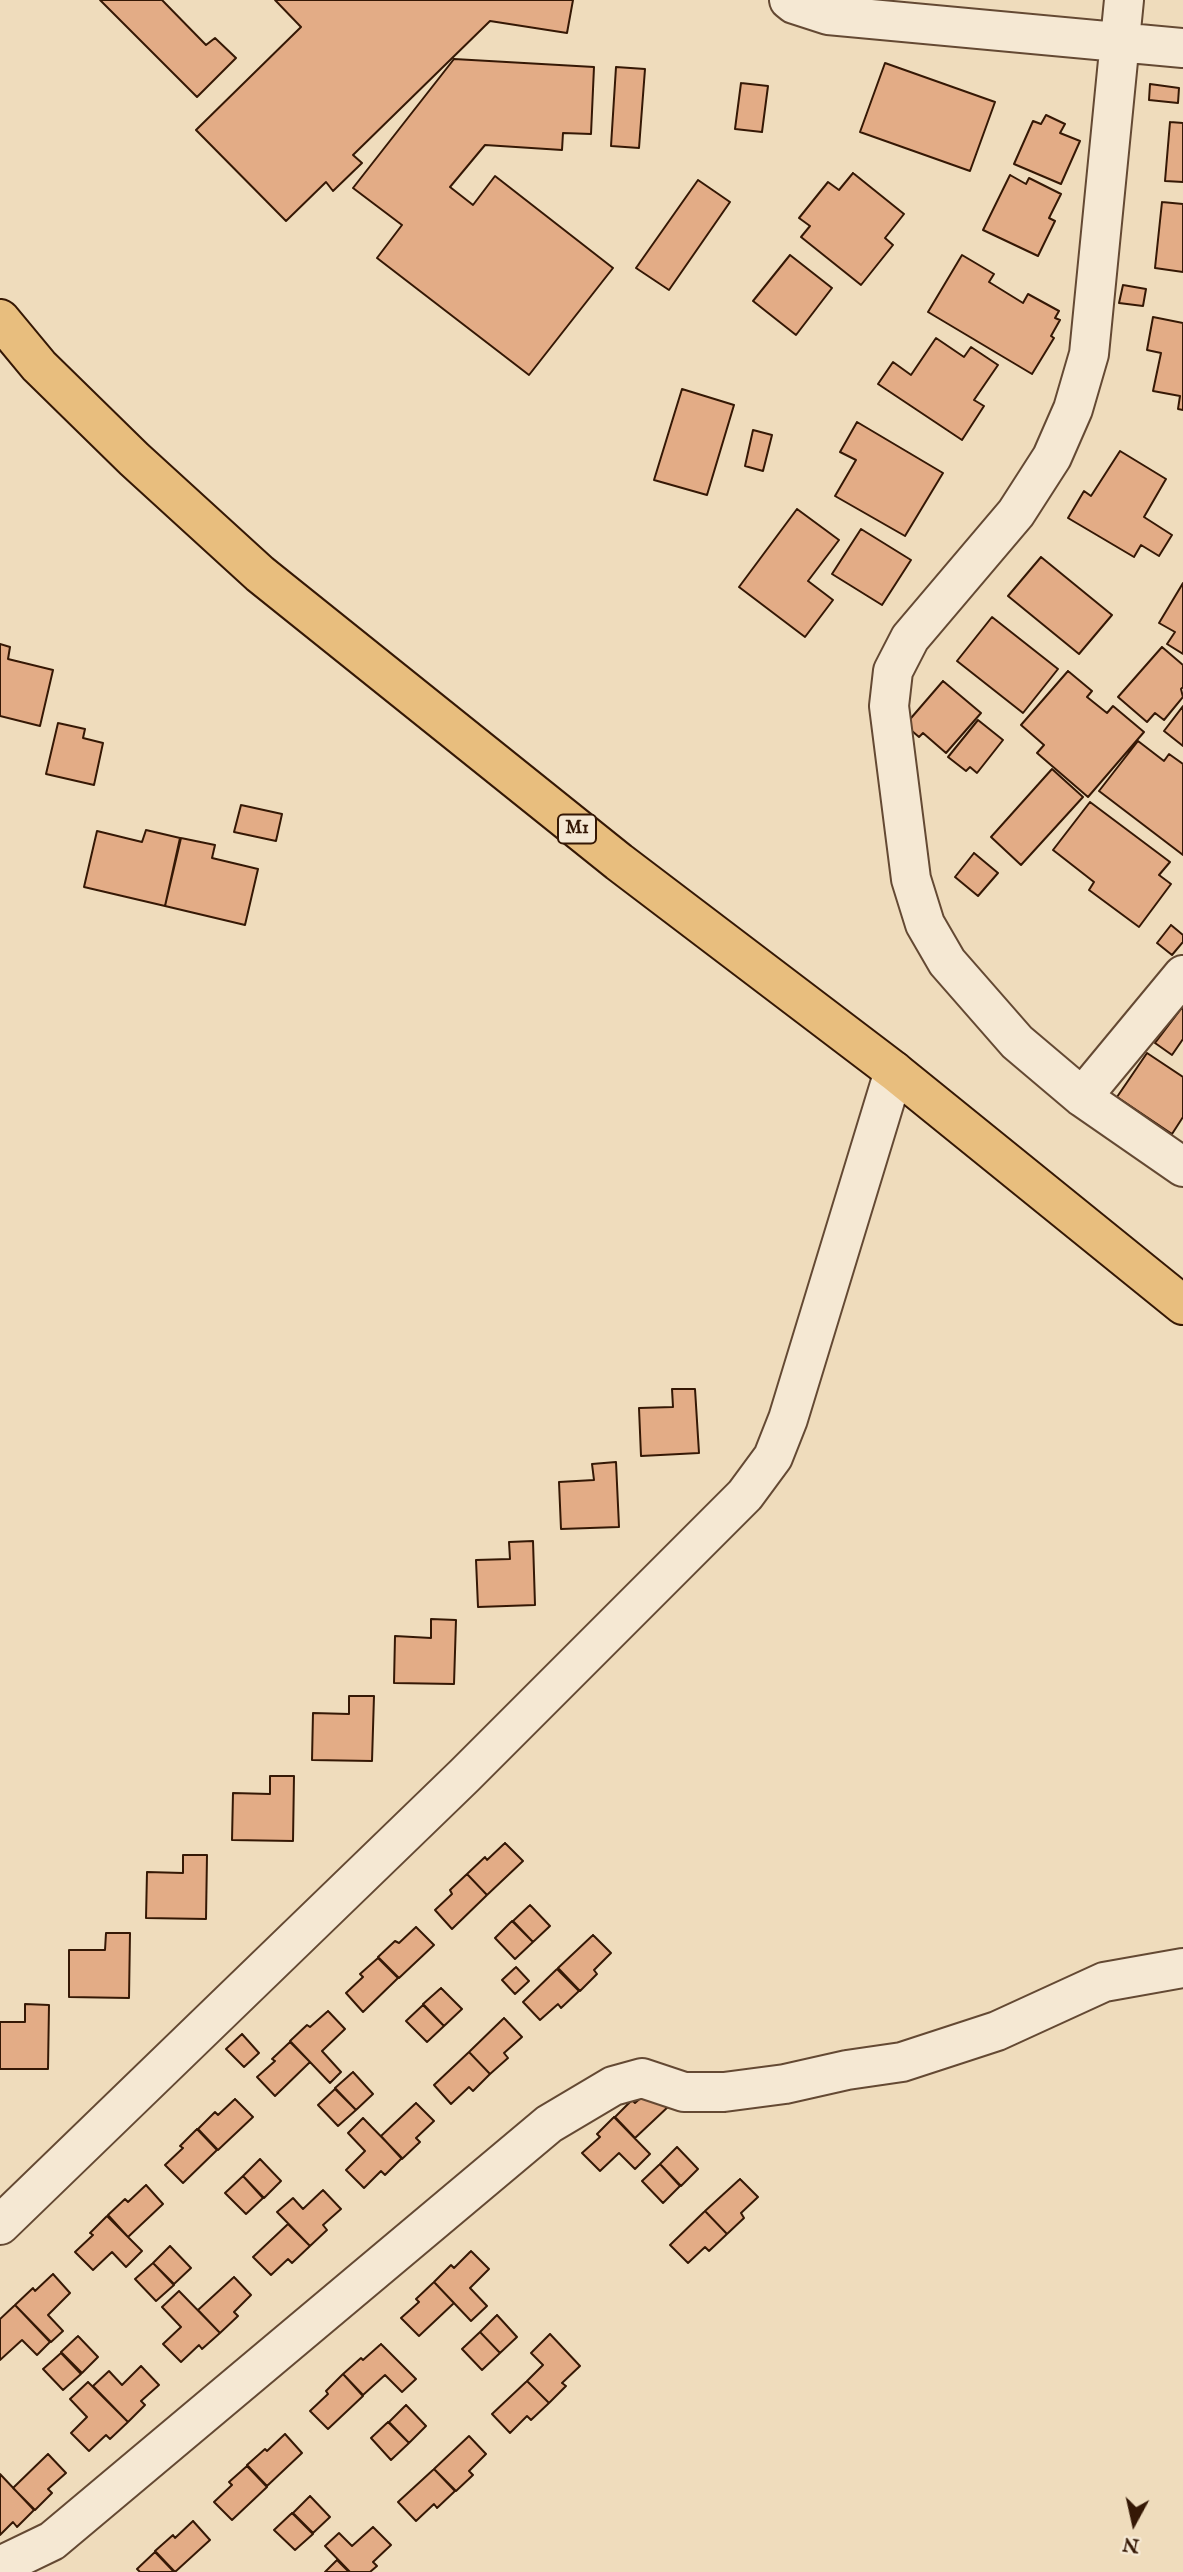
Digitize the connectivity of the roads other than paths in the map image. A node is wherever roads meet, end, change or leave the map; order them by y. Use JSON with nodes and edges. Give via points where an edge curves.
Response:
{"nodes":[{"id":1,"x":789,"y":0,"type":"edge"},
{"id":2,"x":1124,"y":0,"type":"edge"},
{"id":3,"x":1120,"y":42,"type":"junction"},
{"id":4,"x":1183,"y":48,"type":"edge"},
{"id":5,"x":0,"y":319,"type":"edge"},
{"id":6,"x":1183,"y":975,"type":"edge"},
{"id":7,"x":894,"y":1071,"type":"junction"},
{"id":8,"x":1082,"y":1097,"type":"junction"},
{"id":9,"x":1183,"y":1167,"type":"edge"},
{"id":10,"x":1183,"y":1305,"type":"edge"},
{"id":11,"x":1183,"y":1968,"type":"edge"},
{"id":12,"x":0,"y":2225,"type":"edge"},
{"id":13,"x":0,"y":2566,"type":"edge"}],
"edges":[{"from":1,"to":3,"type":"street","via":[[828,15]]},
{"from":2,"to":3,"type":"street"},
{"from":3,"to":4,"type":"street"},
{"from":3,"to":8,"type":"street","via":[[1089,354],[1073,408],[1052,457],[1016,513],[910,638],[893,671],[889,706],[911,879],[925,924],[947,962],[1017,1042]]},
{"from":5,"to":7,"type":"highway","number":"M1","via":[[39,366],[260,574],[619,862]]},
{"from":6,"to":8,"type":"street"},
{"from":7,"to":10,"type":"highway","number":"M1"},
{"from":7,"to":12,"type":"street","via":[[788,1419],[773,1457],[745,1495],[464,1776]]},
{"from":8,"to":9,"type":"street"},
{"from":11,"to":13,"type":"street","via":[[1104,1982],[997,2031],[902,2062],[724,2092],[684,2092],[642,2078],[613,2087],[549,2124],[52,2541]]}]}
